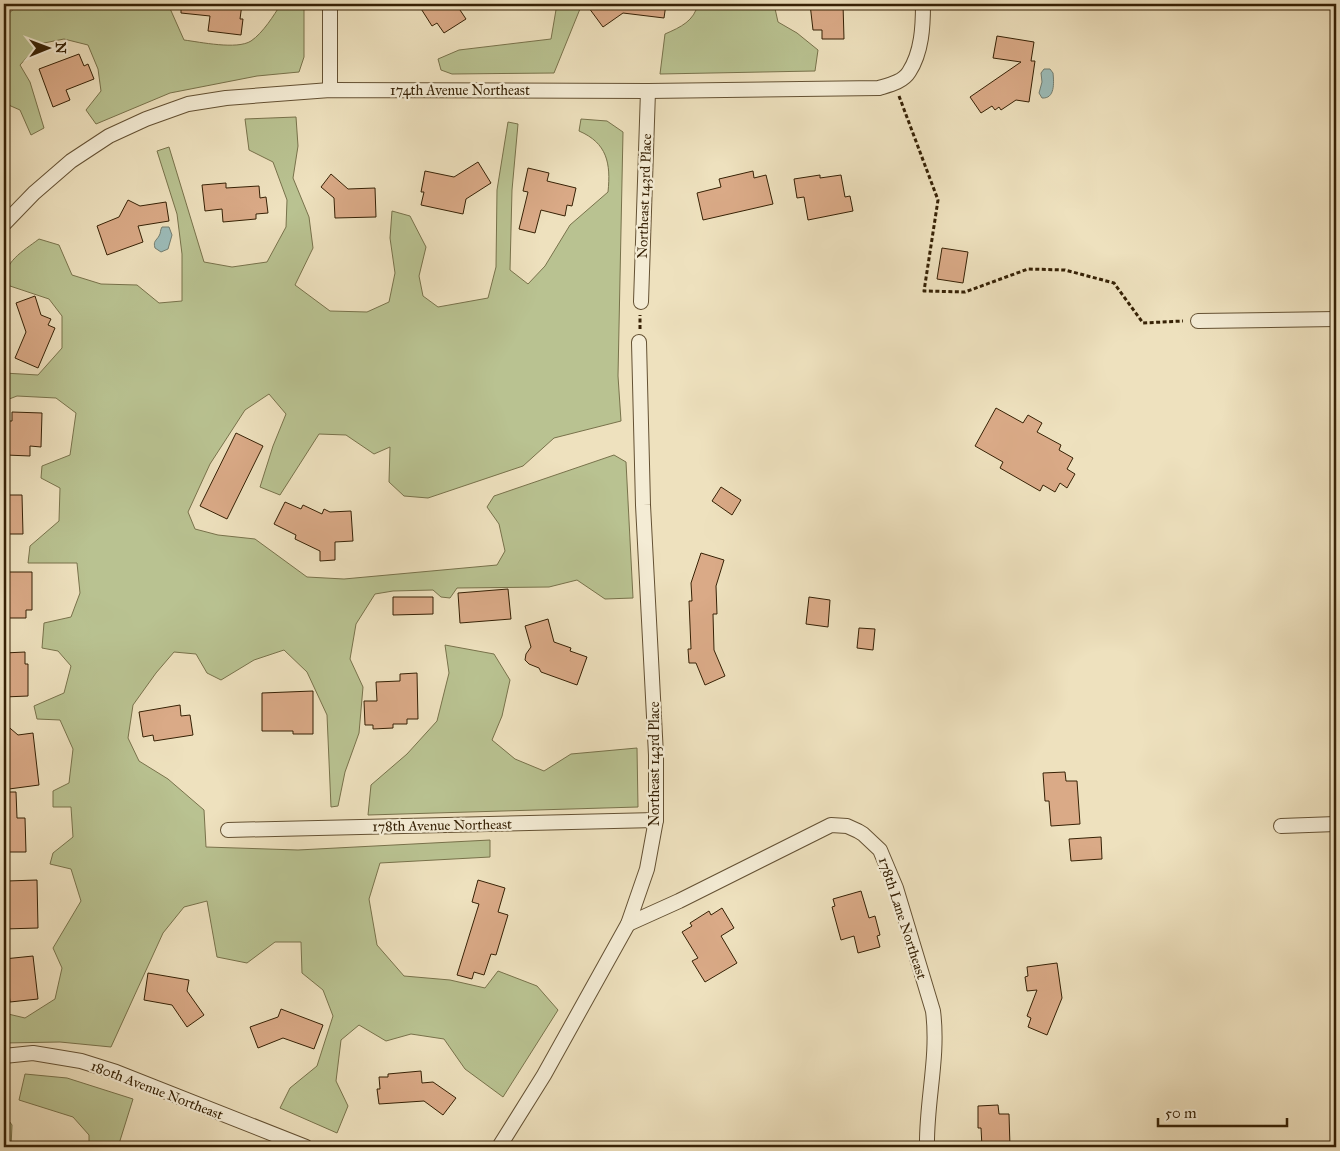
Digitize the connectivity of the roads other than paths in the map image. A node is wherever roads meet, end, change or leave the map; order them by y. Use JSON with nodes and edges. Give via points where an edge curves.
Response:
{"nodes":[{"id":1,"x":330,"y":4,"type":"edge"},
{"id":2,"x":923,"y":4,"type":"edge"},
{"id":3,"x":330,"y":90,"type":"junction"},
{"id":4,"x":648,"y":91,"type":"junction"},
{"id":5,"x":4,"y":224,"type":"edge"},
{"id":6,"x":641,"y":302,"type":"road end"},
{"id":7,"x":1336,"y":318,"type":"edge"},
{"id":8,"x":1198,"y":321,"type":"road end"},
{"id":9,"x":639,"y":342,"type":"road end"},
{"id":10,"x":656,"y":820,"type":"junction"},
{"id":11,"x":1336,"y":824,"type":"edge"},
{"id":12,"x":1281,"y":826,"type":"dead end"},
{"id":13,"x":228,"y":830,"type":"dead end"},
{"id":14,"x":628,"y":924,"type":"junction"},
{"id":15,"x":4,"y":1056,"type":"edge"},
{"id":16,"x":306,"y":1147,"type":"edge"},
{"id":17,"x":499,"y":1147,"type":"edge"},
{"id":18,"x":927,"y":1147,"type":"edge"}],
"edges":[{"from":1,"to":3,"type":"street"},
{"from":2,"to":4,"type":"street","name":"174th Avenue Northeast","via":[[923,30],[918,51],[909,73],[894,84],[860,89]]},
{"from":3,"to":4,"type":"street","name":"174th Avenue Northeast"},
{"from":3,"to":5,"type":"street","name":"174th Avenue Northeast","via":[[226,98],[188,104],[146,119],[109,136],[71,160]]},
{"from":4,"to":6,"type":"street","name":"Northeast 143rd Place"},
{"from":7,"to":8,"type":"street"},
{"from":9,"to":10,"type":"street","name":"Northeast 143rd Place"},
{"from":10,"to":13,"type":"street","name":"178th Avenue Northeast"},
{"from":10,"to":14,"type":"street","name":"Northeast 143rd Place","via":[[647,869]]},
{"from":11,"to":12,"type":"street"},
{"from":14,"to":17,"type":"street","name":"Northeast 143rd Place","via":[[544,1075]]},
{"from":14,"to":18,"type":"street","name":"178th Lane Northeast","via":[[679,902],[831,825],[847,826],[863,834],[880,850],[896,888],[933,1012],[936,1032],[926,1125]]},
{"from":15,"to":16,"type":"street","name":"180th Avenue Northeast","via":[[33,1053],[81,1061]]}]}
